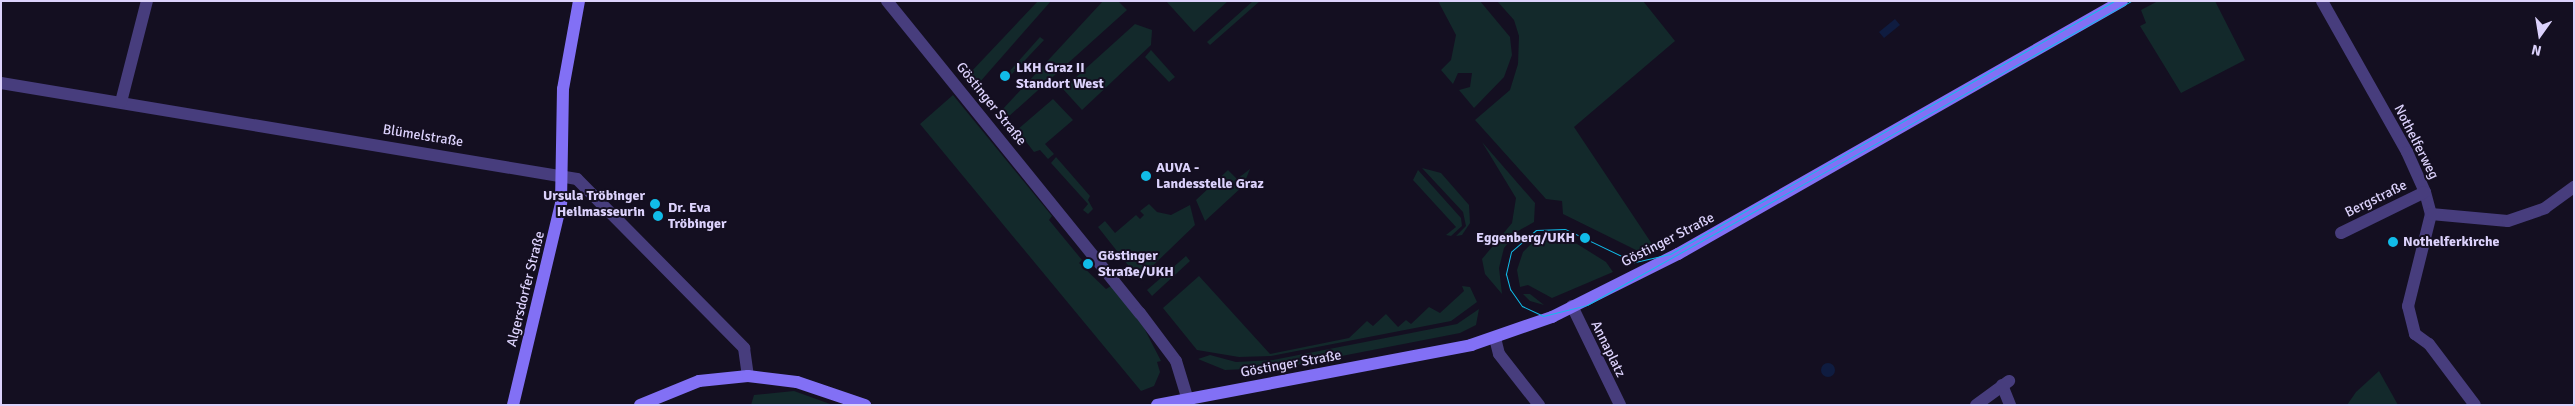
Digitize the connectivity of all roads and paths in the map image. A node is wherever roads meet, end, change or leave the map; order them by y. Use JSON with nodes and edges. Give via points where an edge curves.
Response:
{"nodes":[{"id":1,"x":147,"y":1,"type":"edge"},
{"id":2,"x":579,"y":1,"type":"edge"},
{"id":3,"x":887,"y":1,"type":"edge"},
{"id":4,"x":2122,"y":1,"type":"edge"},
{"id":5,"x":2322,"y":1,"type":"edge"},
{"id":6,"x":1,"y":83,"type":"edge"},
{"id":7,"x":121,"y":102,"type":"junction"},
{"id":8,"x":564,"y":174,"type":"junction"},
{"id":9,"x":2574,"y":188,"type":"edge"},
{"id":10,"x":2425,"y":192,"type":"junction"},
{"id":11,"x":2431,"y":214,"type":"junction"},
{"id":12,"x":2341,"y":233,"type":"dead end"},
{"id":13,"x":1572,"y":306,"type":"junction"},
{"id":14,"x":1495,"y":338,"type":"junction"},
{"id":15,"x":748,"y":376,"type":"junction"},
{"id":16,"x":1187,"y":398,"type":"junction"},
{"id":17,"x":513,"y":405,"type":"edge"},
{"id":18,"x":640,"y":405,"type":"edge"},
{"id":19,"x":865,"y":405,"type":"edge"},
{"id":20,"x":1157,"y":405,"type":"edge"},
{"id":21,"x":1539,"y":405,"type":"edge"},
{"id":22,"x":1620,"y":405,"type":"edge"},
{"id":23,"x":1976,"y":405,"type":"edge"},
{"id":24,"x":2010,"y":405,"type":"edge"},
{"id":25,"x":2475,"y":405,"type":"edge"}],
"edges":[{"from":1,"to":7,"type":"street"},
{"from":2,"to":8,"type":"main road","name":"Algersdorfer Straße","via":[[565,68]]},
{"from":3,"to":16,"type":"street","name":"Göstinger Straße","via":[[1140,313],[1176,361]]},
{"from":4,"to":13,"type":"main road","name":"Göstinger Straße","via":[[1678,254]]},
{"from":5,"to":10,"type":"street","name":"Nothelferweg"},
{"from":6,"to":7,"type":"street","name":"Blümelstraße"},
{"from":7,"to":8,"type":"street","name":"Blümelstraße"},
{"from":8,"to":15,"type":"street","name":"Blümelstraße","via":[[594,192],[744,348]]},
{"from":8,"to":17,"type":"main road","name":"Algersdorfer Straße","via":[[561,203]]},
{"from":9,"to":11,"type":"street","via":[[2545,208],[2508,221]]},
{"from":10,"to":11,"type":"street","name":"Nothelferweg"},
{"from":10,"to":12,"type":"street","name":"Bergstraße"},
{"from":11,"to":25,"type":"street","name":"Nothelferweg","via":[[2408,306],[2415,334],[2428,344]]},
{"from":13,"to":14,"type":"main road","name":"Göstinger Straße"},
{"from":13,"to":22,"type":"street","name":"Annaplatz"},
{"from":14,"to":16,"type":"main road","name":"Göstinger Straße"},
{"from":14,"to":21,"type":"street","via":[[1499,354]]},
{"from":15,"to":18,"type":"main road","via":[[698,381]]},
{"from":15,"to":19,"type":"main road","via":[[797,382]]},
{"from":16,"to":20,"type":"main road","name":"Göstinger Straße"},
{"from":23,"to":24,"type":"street","via":[[2006,383]]}]}
